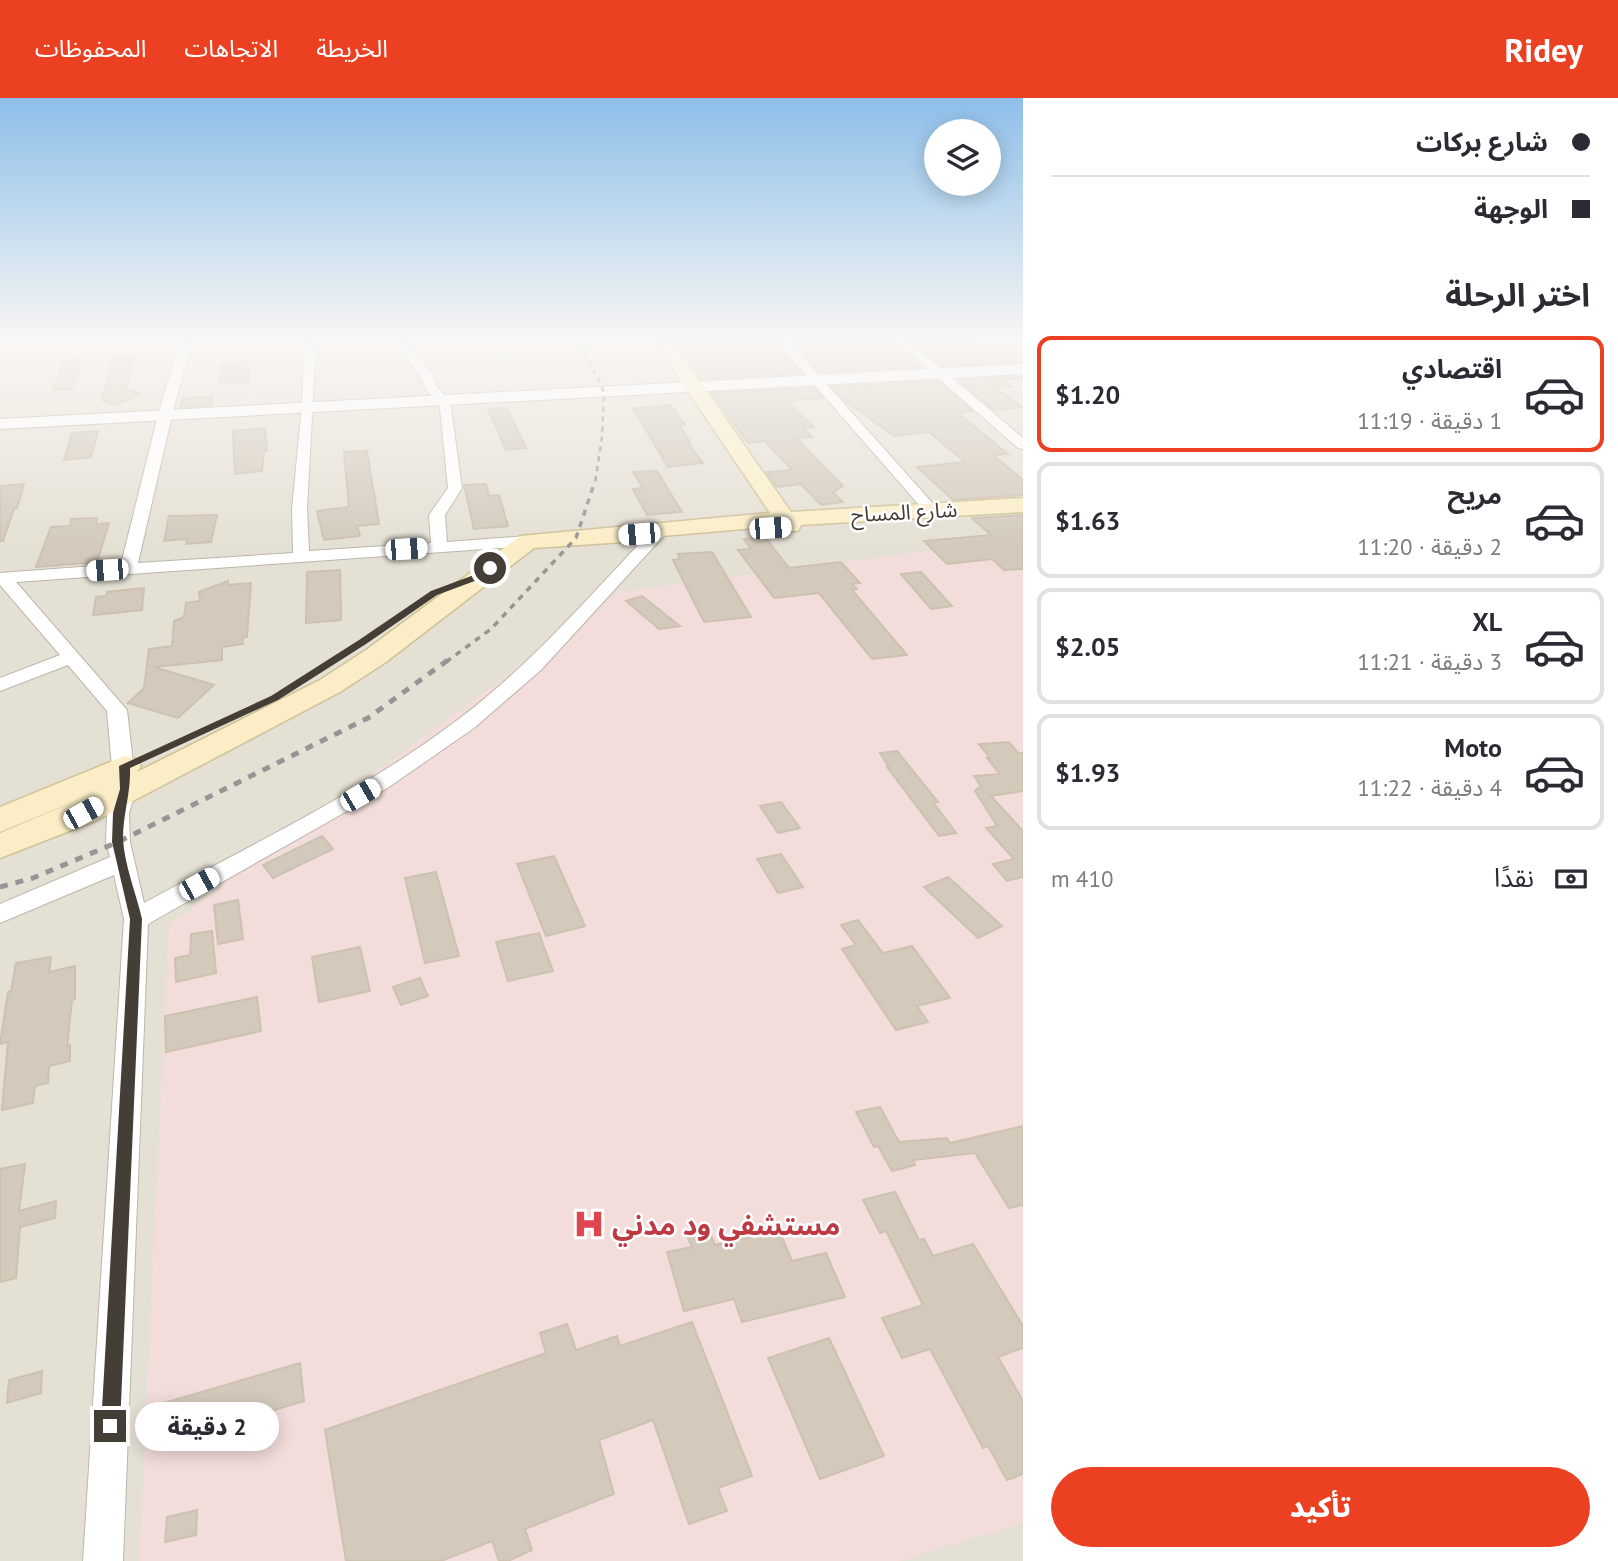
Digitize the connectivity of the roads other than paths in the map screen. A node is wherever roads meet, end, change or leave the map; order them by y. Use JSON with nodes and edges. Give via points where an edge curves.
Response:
{"nodes":[{"id":1,"x":220,"y":410,"type":"edge"},
{"id":2,"x":307,"y":410,"type":"edge"},
{"id":3,"x":444,"y":410,"type":"edge"},
{"id":4,"x":701,"y":410,"type":"edge"},
{"id":5,"x":843,"y":410,"type":"edge"},
{"id":6,"x":982,"y":410,"type":"edge"},
{"id":7,"x":165,"y":413,"type":"junction"},
{"id":8,"x":0,"y":422,"type":"edge"},
{"id":9,"x":1023,"y":445,"type":"edge"},
{"id":10,"x":1023,"y":505,"type":"edge"},
{"id":11,"x":931,"y":510,"type":"junction"},
{"id":12,"x":1023,"y":512,"type":"edge"},
{"id":13,"x":777,"y":523,"type":"junction"},
{"id":14,"x":653,"y":533,"type":"junction"},
{"id":15,"x":528,"y":541,"type":"junction"},
{"id":16,"x":439,"y":547,"type":"junction"},
{"id":17,"x":300,"y":557,"type":"junction"},
{"id":18,"x":128,"y":569,"type":"junction"},
{"id":19,"x":2,"y":578,"type":"edge"},
{"id":20,"x":72,"y":657,"type":"junction"},
{"id":21,"x":0,"y":685,"type":"edge"},
{"id":22,"x":125,"y":777,"type":"junction"},
{"id":23,"x":0,"y":820,"type":"edge"},
{"id":24,"x":0,"y":846,"type":"edge"},
{"id":25,"x":121,"y":862,"type":"junction"},
{"id":26,"x":0,"y":914,"type":"edge"},
{"id":27,"x":136,"y":919,"type":"junction"},
{"id":28,"x":103,"y":1561,"type":"edge"}],
"edges":[{"from":1,"to":7,"type":"street"},
{"from":2,"to":17,"type":"street"},
{"from":3,"to":16,"type":"street","via":[[455,488],[437,515]]},
{"from":4,"to":13,"type":"main road"},
{"from":5,"to":11,"type":"street"},
{"from":6,"to":9,"type":"street"},
{"from":7,"to":8,"type":"street"},
{"from":7,"to":18,"type":"street"},
{"from":10,"to":11,"type":"main road","name":"شارع المساح"},
{"from":11,"to":13,"type":"main road","name":"شارع المساح"},
{"from":12,"to":13,"type":"main road","name":"شارع المساح"},
{"from":13,"to":14,"type":"main road"},
{"from":14,"to":15,"type":"main road"},
{"from":14,"to":27,"type":"street","via":[[534,666],[467,723],[345,804]]},
{"from":15,"to":16,"type":"street"},
{"from":15,"to":22,"type":"main road","via":[[330,686]]},
{"from":16,"to":17,"type":"street"},
{"from":17,"to":18,"type":"street"},
{"from":18,"to":19,"type":"street"},
{"from":19,"to":20,"type":"street"},
{"from":20,"to":21,"type":"street"},
{"from":20,"to":22,"type":"street","via":[[117,710]]},
{"from":22,"to":23,"type":"main road"},
{"from":22,"to":24,"type":"main road","via":[[83,813]]},
{"from":22,"to":25,"type":"street","via":[[118,813]]},
{"from":25,"to":26,"type":"street"},
{"from":25,"to":27,"type":"street"},
{"from":27,"to":28,"type":"street"}]}
